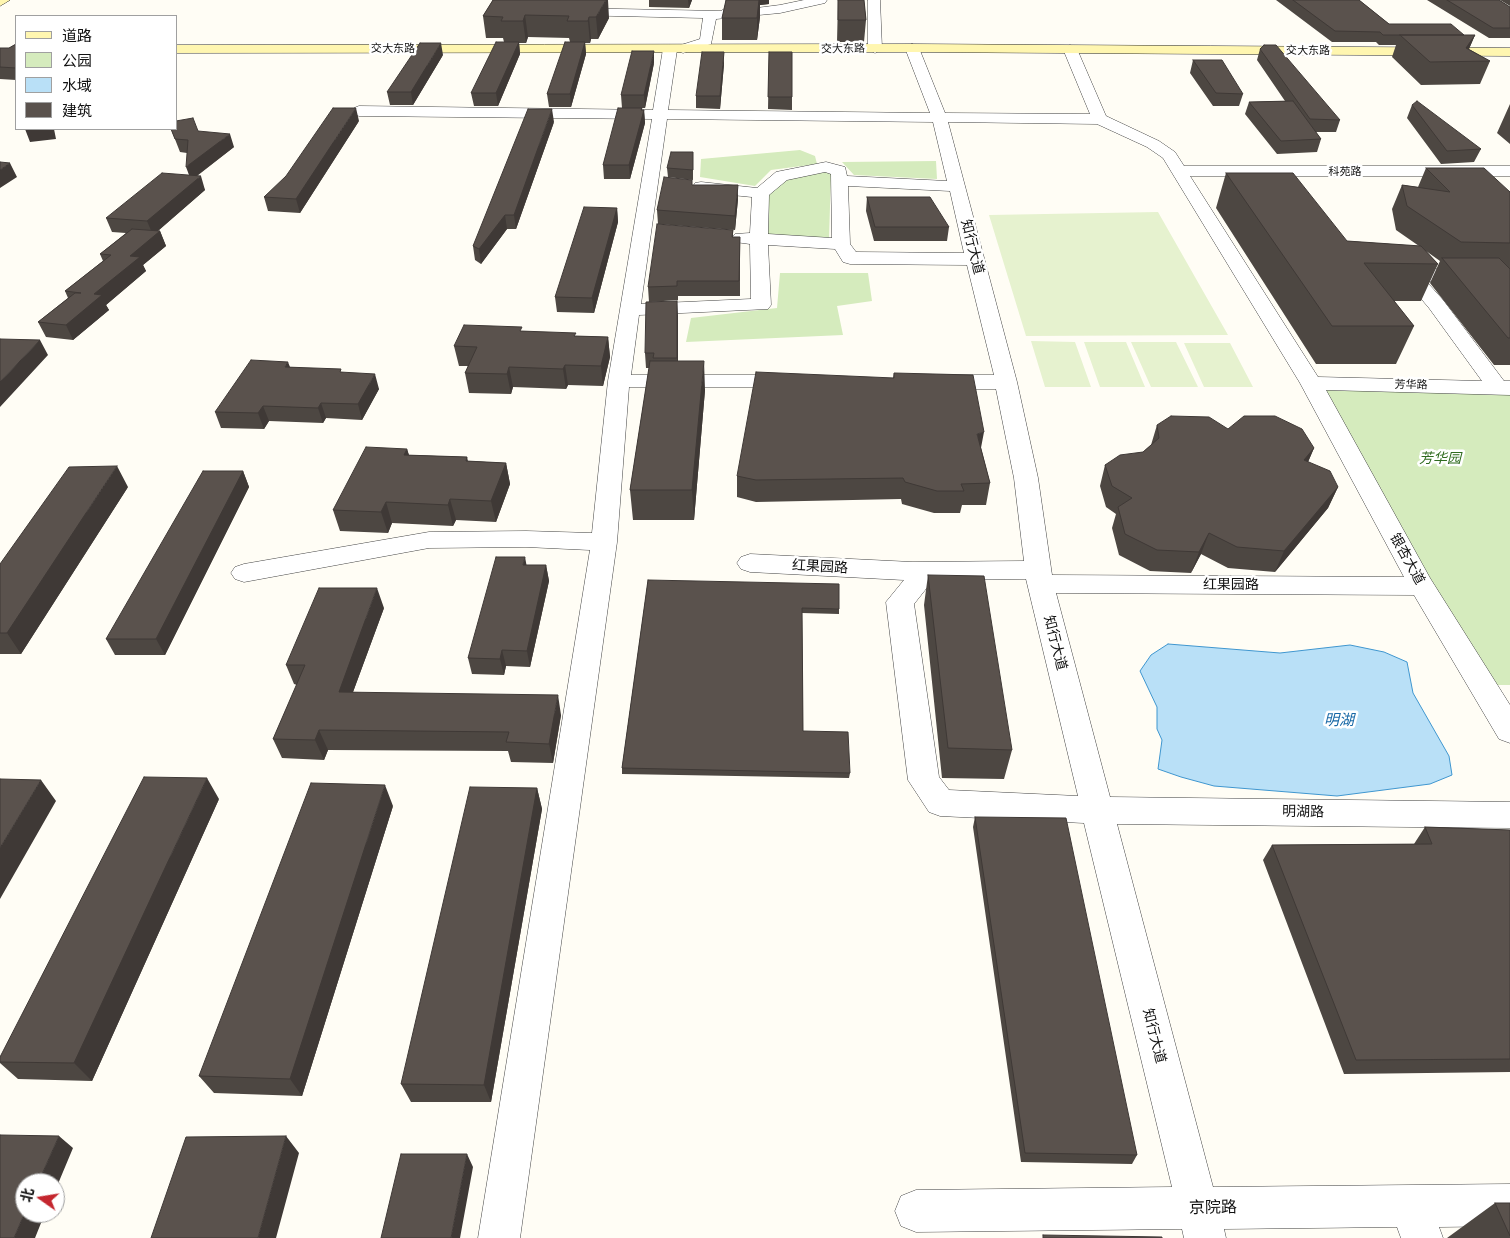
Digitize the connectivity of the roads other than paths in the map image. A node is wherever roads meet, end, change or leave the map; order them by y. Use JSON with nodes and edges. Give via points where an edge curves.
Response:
{"nodes":[{"id":1,"x":4,"y":0,"type":"edge"},
{"id":2,"x":728,"y":0,"type":"edge"},
{"id":3,"x":821,"y":0,"type":"edge"},
{"id":4,"x":873,"y":0,"type":"edge"},
{"id":5,"x":0,"y":2,"type":"edge"},
{"id":6,"x":562,"y":10,"type":"edge"},
{"id":7,"x":710,"y":14,"type":"junction"},
{"id":8,"x":727,"y":15,"type":"junction"},
{"id":9,"x":912,"y":48,"type":"junction"},
{"id":10,"x":178,"y":49,"type":"edge"},
{"id":11,"x":677,"y":49,"type":"junction"},
{"id":12,"x":875,"y":49,"type":"junction"},
{"id":13,"x":1070,"y":50,"type":"junction"},
{"id":14,"x":1510,"y":52,"type":"edge"},
{"id":15,"x":359,"y":111,"type":"dead end"},
{"id":16,"x":659,"y":116,"type":"junction"},
{"id":17,"x":940,"y":119,"type":"junction"},
{"id":18,"x":1100,"y":119,"type":"junction"},
{"id":19,"x":1179,"y":171,"type":"junction"},
{"id":20,"x":1510,"y":171,"type":"edge"},
{"id":21,"x":1282,"y":172,"type":"junction"},
{"id":22,"x":840,"y":181,"type":"junction"},
{"id":23,"x":650,"y":182,"type":"junction"},
{"id":24,"x":668,"y":184,"type":"edge"},
{"id":25,"x":687,"y":186,"type":"edge"},
{"id":26,"x":957,"y":186,"type":"junction"},
{"id":27,"x":1294,"y":188,"type":"edge"},
{"id":28,"x":761,"y":194,"type":"junction"},
{"id":29,"x":720,"y":236,"type":"edge"},
{"id":30,"x":759,"y":239,"type":"junction"},
{"id":31,"x":840,"y":244,"type":"junction"},
{"id":32,"x":975,"y":259,"type":"junction"},
{"id":33,"x":1492,"y":275,"type":"edge"},
{"id":34,"x":630,"y":310,"type":"junction"},
{"id":35,"x":618,"y":381,"type":"junction"},
{"id":36,"x":807,"y":382,"type":"edge"},
{"id":37,"x":917,"y":382,"type":"edge"},
{"id":38,"x":1006,"y":382,"type":"junction"},
{"id":39,"x":1311,"y":383,"type":"junction"},
{"id":40,"x":1504,"y":388,"type":"edge"},
{"id":41,"x":604,"y":542,"type":"junction"},
{"id":42,"x":750,"y":564,"type":"dead end"},
{"id":43,"x":927,"y":570,"type":"junction"},
{"id":44,"x":244,"y":573,"type":"dead end"},
{"id":45,"x":1039,"y":577,"type":"junction"},
{"id":46,"x":1422,"y":586,"type":"junction"},
{"id":47,"x":1498,"y":691,"type":"edge"},
{"id":48,"x":1510,"y":731,"type":"edge"},
{"id":49,"x":1097,"y":810,"type":"junction"},
{"id":50,"x":1510,"y":815,"type":"edge"},
{"id":51,"x":1510,"y":1205,"type":"edge"},
{"id":52,"x":916,"y":1211,"type":"dead end"},
{"id":53,"x":1416,"y":1222,"type":"edge"},
{"id":54,"x":1201,"y":1223,"type":"edge"},
{"id":55,"x":500,"y":1238,"type":"edge"}],
"edges":[{"from":1,"to":5,"type":"street"},
{"from":2,"to":8,"type":"street"},
{"from":3,"to":8,"type":"street"},
{"from":4,"to":12,"type":"street"},
{"from":6,"to":7,"type":"street"},
{"from":7,"to":8,"type":"street"},
{"from":7,"to":11,"type":"street","via":[[706,41]]},
{"from":9,"to":12,"type":"street","name":"交大东路"},
{"from":9,"to":13,"type":"street","name":"交大东路"},
{"from":9,"to":17,"type":"street","name":"知行大道"},
{"from":10,"to":11,"type":"street","name":"交大东路"},
{"from":11,"to":12,"type":"street","name":"交大东路"},
{"from":11,"to":16,"type":"street"},
{"from":13,"to":14,"type":"street","name":"交大东路"},
{"from":13,"to":18,"type":"street"},
{"from":15,"to":16,"type":"street"},
{"from":16,"to":17,"type":"street"},
{"from":16,"to":23,"type":"street"},
{"from":17,"to":18,"type":"street"},
{"from":17,"to":26,"type":"street","name":"知行大道"},
{"from":18,"to":19,"type":"street","name":"银杏大道","via":[[1153,144],[1168,155]]},
{"from":19,"to":21,"type":"street","name":"科苑路"},
{"from":19,"to":39,"type":"street","name":"银杏大道"},
{"from":20,"to":21,"type":"street","name":"科苑路"},
{"from":21,"to":27,"type":"street"},
{"from":22,"to":26,"type":"street"},
{"from":22,"to":28,"type":"street","via":[[840,171],[826,167],[782,176]]},
{"from":22,"to":31,"type":"street"},
{"from":23,"to":24,"type":"street"},
{"from":23,"to":34,"type":"street","via":[[652,231]]},
{"from":25,"to":28,"type":"street"},
{"from":26,"to":32,"type":"street","name":"知行大道"},
{"from":28,"to":30,"type":"street"},
{"from":29,"to":30,"type":"street"},
{"from":30,"to":31,"type":"street"},
{"from":30,"to":34,"type":"street","via":[[761,305]]},
{"from":31,"to":32,"type":"street","via":[[850,258]]},
{"from":32,"to":38,"type":"street","name":"知行大道"},
{"from":33,"to":40,"type":"street","via":[[1403,274],[1436,304]]},
{"from":34,"to":35,"type":"street"},
{"from":35,"to":36,"type":"street"},
{"from":35,"to":41,"type":"street"},
{"from":37,"to":38,"type":"street"},
{"from":38,"to":45,"type":"street","name":"知行大道","via":[[1026,478]]},
{"from":39,"to":40,"type":"street","name":"芳华路"},
{"from":39,"to":46,"type":"street","name":"银杏大道"},
{"from":41,"to":44,"type":"street","via":[[428,540]]},
{"from":41,"to":55,"type":"street"},
{"from":42,"to":43,"type":"street","name":"红果园路"},
{"from":43,"to":45,"type":"street","name":"红果园路"},
{"from":43,"to":49,"type":"street","name":"明湖路","via":[[900,602],[924,780],[940,804]]},
{"from":45,"to":46,"type":"street","name":"红果园路"},
{"from":45,"to":49,"type":"street","name":"知行大道"},
{"from":46,"to":47,"type":"street","name":"银杏大道"},
{"from":47,"to":48,"type":"street","name":"银杏大道"},
{"from":49,"to":50,"type":"street","name":"明湖路"},
{"from":49,"to":54,"type":"street","name":"知行大道"},
{"from":51,"to":53,"type":"street","name":"京院路"},
{"from":52,"to":54,"type":"street","name":"京院路"},
{"from":53,"to":54,"type":"street","name":"京院路"}]}
